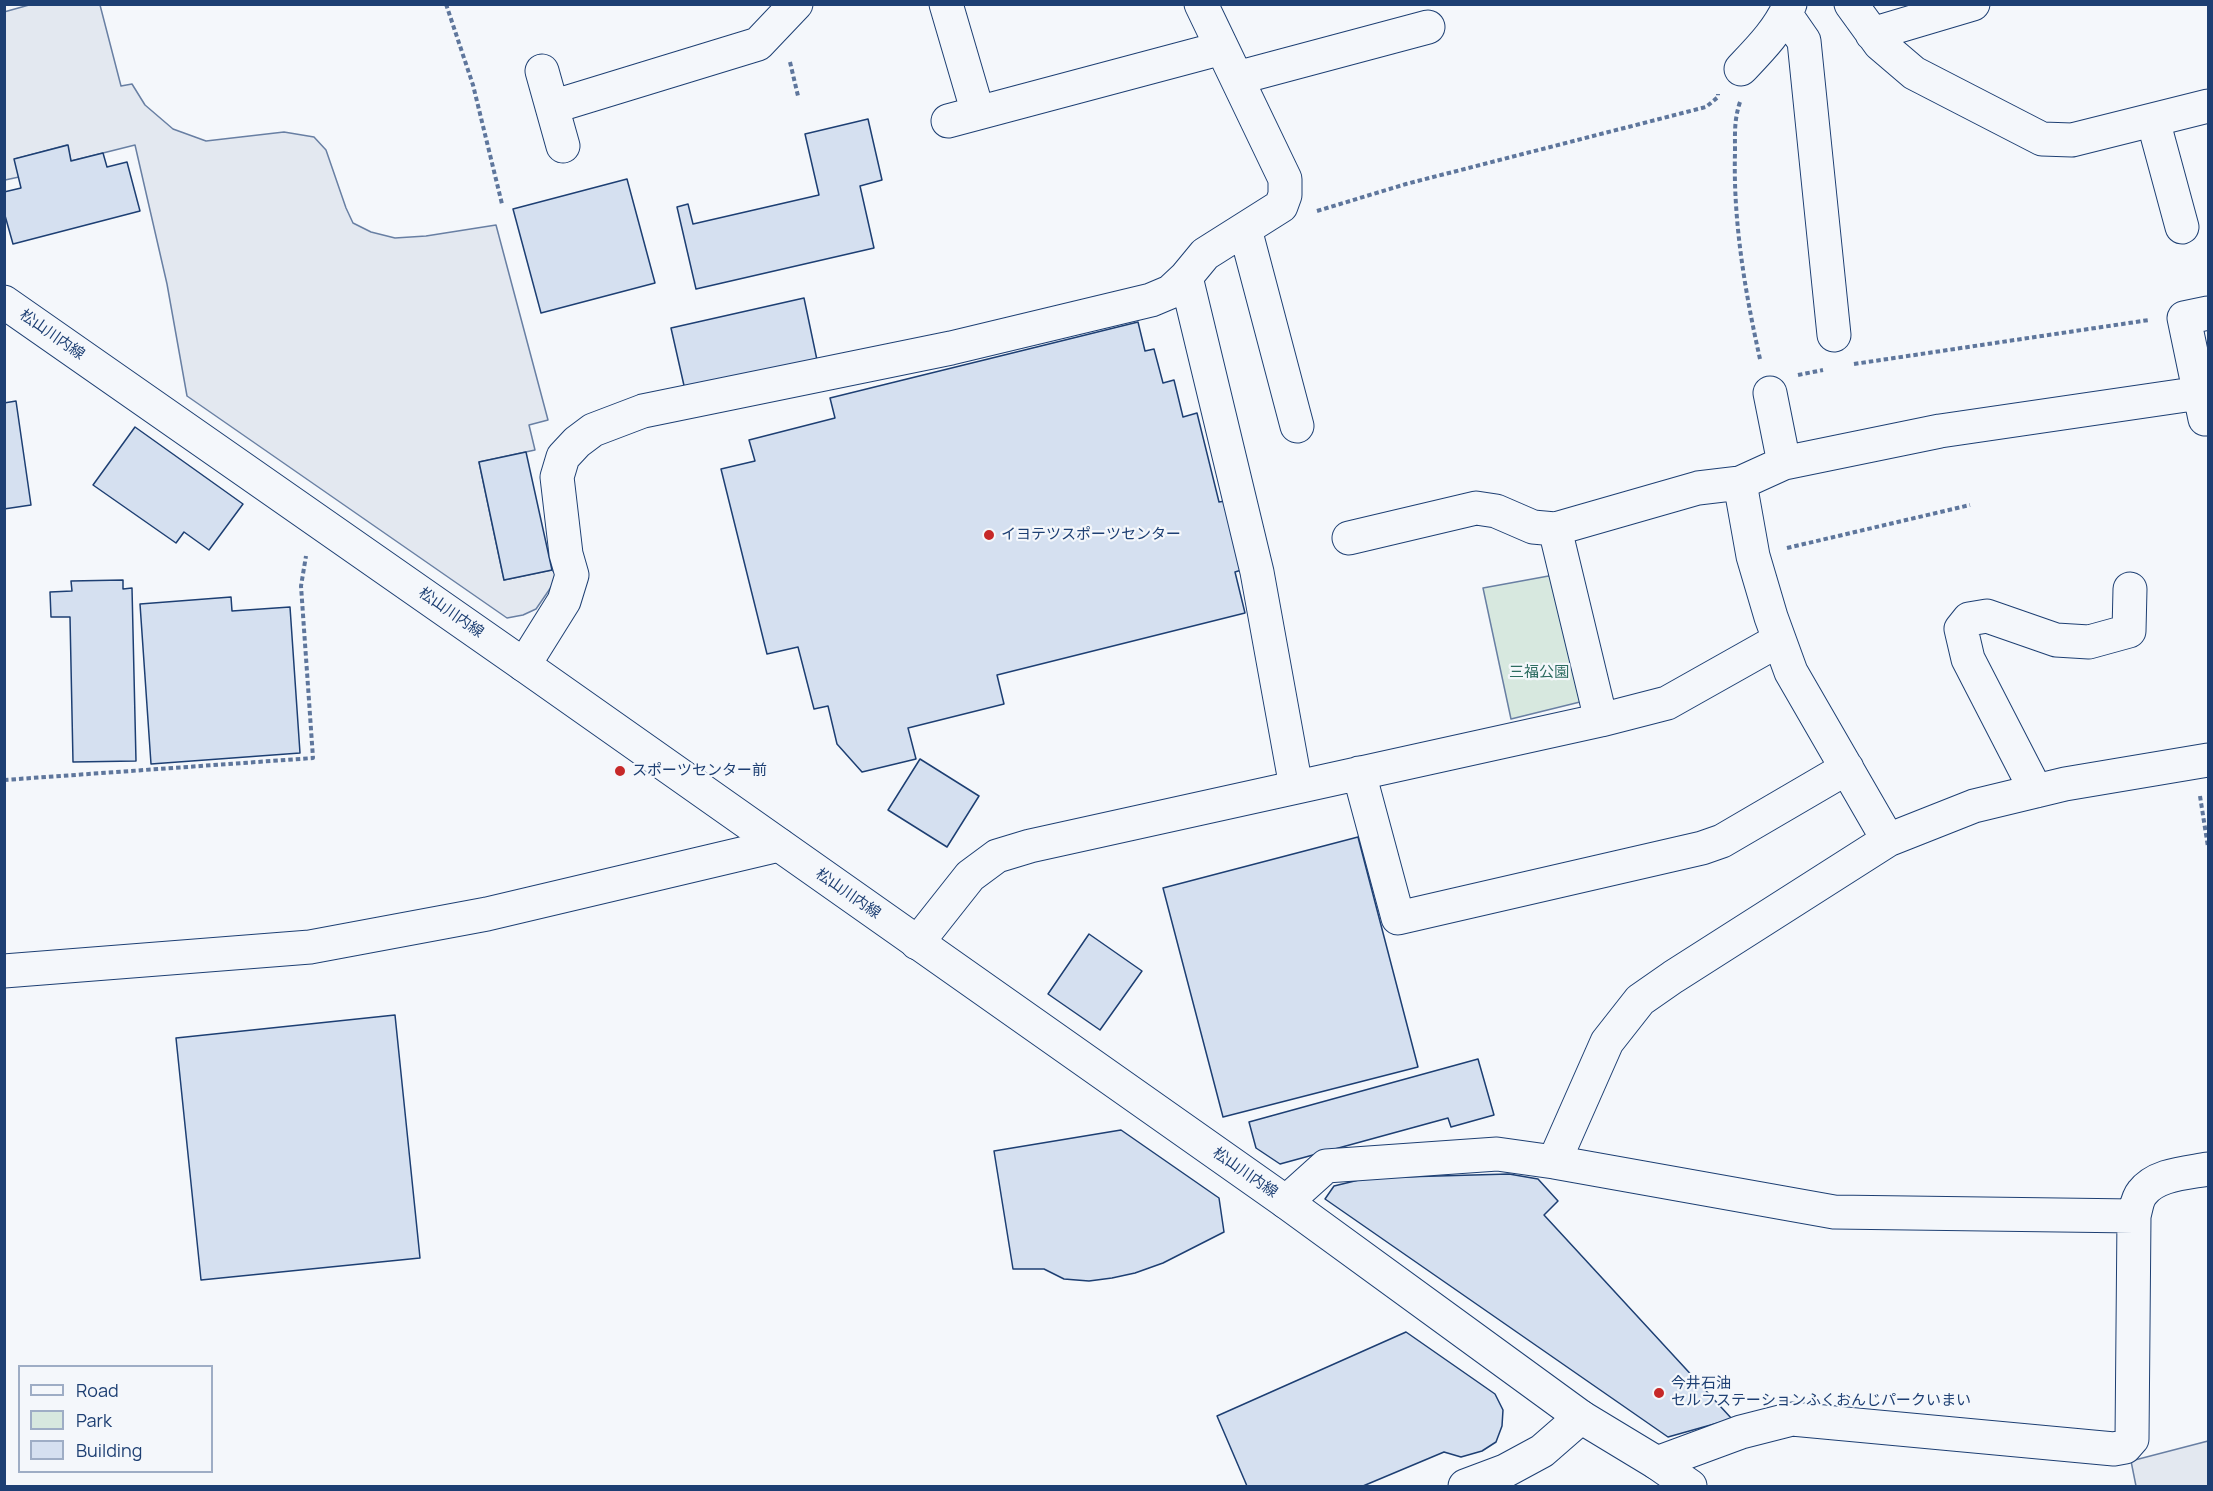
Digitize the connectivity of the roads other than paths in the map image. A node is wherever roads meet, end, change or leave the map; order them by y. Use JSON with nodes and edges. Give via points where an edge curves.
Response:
{"nodes":[{"id":1,"x":796,"y":4,"type":"edge"},
{"id":2,"x":946,"y":4,"type":"edge"},
{"id":3,"x":1201,"y":4,"type":"edge"},
{"id":4,"x":1851,"y":4,"type":"edge"},
{"id":5,"x":1973,"y":4,"type":"edge"},
{"id":6,"x":1788,"y":10,"type":"edge"},
{"id":7,"x":1428,"y":27,"type":"dead end"},
{"id":8,"x":1872,"y":34,"type":"junction"},
{"id":9,"x":1222,"y":48,"type":"junction"},
{"id":10,"x":1741,"y":69,"type":"road end"},
{"id":11,"x":542,"y":72,"type":"dead end"},
{"id":12,"x":1236,"y":78,"type":"junction"},
{"id":13,"x":552,"y":107,"type":"junction"},
{"id":14,"x":2207,"y":111,"type":"edge"},
{"id":15,"x":2153,"y":120,"type":"junction"},
{"id":16,"x":563,"y":146,"type":"dead end"},
{"id":17,"x":2182,"y":227,"type":"dead end"},
{"id":18,"x":1245,"y":229,"type":"junction"},
{"id":19,"x":1185,"y":277,"type":"junction"},
{"id":20,"x":4,"y":302,"type":"edge"},
{"id":21,"x":2196,"y":316,"type":"edge"},
{"id":22,"x":1834,"y":335,"type":"dead end"},
{"id":23,"x":1768,"y":387,"type":"road end"},
{"id":24,"x":1297,"y":426,"type":"dead end"},
{"id":25,"x":1784,"y":463,"type":"junction"},
{"id":26,"x":1740,"y":483,"type":"junction"},
{"id":27,"x":1555,"y":529,"type":"junction"},
{"id":28,"x":1349,"y":538,"type":"dead end"},
{"id":29,"x":2130,"y":589,"type":"dead end"},
{"id":30,"x":1779,"y":640,"type":"junction"},
{"id":31,"x":524,"y":664,"type":"junction"},
{"id":32,"x":1601,"y":720,"type":"junction"},
{"id":33,"x":2202,"y":761,"type":"edge"},
{"id":34,"x":1846,"y":768,"type":"junction"},
{"id":35,"x":1359,"y":773,"type":"junction"},
{"id":36,"x":1296,"y":787,"type":"junction"},
{"id":37,"x":2036,"y":791,"type":"junction"},
{"id":38,"x":1888,"y":840,"type":"junction"},
{"id":39,"x":779,"y":845,"type":"junction"},
{"id":40,"x":918,"y":943,"type":"junction"},
{"id":41,"x":4,"y":971,"type":"edge"},
{"id":42,"x":1554,"y":1162,"type":"junction"},
{"id":43,"x":2208,"y":1169,"type":"edge"},
{"id":44,"x":1286,"y":1202,"type":"junction"},
{"id":45,"x":2134,"y":1216,"type":"junction"},
{"id":46,"x":1581,"y":1417,"type":"junction"},
{"id":47,"x":1657,"y":1463,"type":"junction"},
{"id":48,"x":1466,"y":1486,"type":"edge"},
{"id":49,"x":1690,"y":1486,"type":"edge"}],
"edges":[{"from":1,"to":13,"type":"street","via":[[758,44]]},
{"from":2,"to":9,"type":"street","via":[[963,117]]},
{"from":3,"to":9,"type":"street"},
{"from":4,"to":8,"type":"street"},
{"from":5,"to":8,"type":"street"},
{"from":6,"to":10,"type":"street","via":[[1772,36]]},
{"from":6,"to":22,"type":"street","via":[[1804,41]]},
{"from":7,"to":12,"type":"street"},
{"from":8,"to":15,"type":"street","via":[[1914,73],[2042,139],[2072,140]]},
{"from":9,"to":12,"type":"street"},
{"from":11,"to":13,"type":"street"},
{"from":12,"to":18,"type":"street","via":[[1285,179],[1281,206]]},
{"from":13,"to":16,"type":"street"},
{"from":14,"to":15,"type":"street"},
{"from":15,"to":17,"type":"street"},
{"from":18,"to":19,"type":"street","via":[[1205,254]]},
{"from":18,"to":24,"type":"street"},
{"from":19,"to":31,"type":"street","via":[[1170,292],[1151,300],[951,348],[643,411],[593,430],[563,457],[557,477],[572,575],[564,600]]},
{"from":19,"to":36,"type":"street","via":[[1257,572]]},
{"from":20,"to":31,"type":"street","name":"松山川内線"},
{"from":21,"to":25,"type":"street","via":[[2203,406],[1940,431]]},
{"from":23,"to":25,"type":"street"},
{"from":25,"to":26,"type":"street"},
{"from":26,"to":27,"type":"street","via":[[1698,488]]},
{"from":26,"to":30,"type":"street","via":[[1753,556]]},
{"from":27,"to":28,"type":"street","via":[[1533,527],[1496,511],[1476,508]]},
{"from":27,"to":32,"type":"street"},
{"from":29,"to":37,"type":"street","via":[[2128,631],[2089,642],[2056,640],[1987,616],[1969,619],[1961,629],[1968,659]]},
{"from":30,"to":32,"type":"street","via":[[1667,703]]},
{"from":30,"to":34,"type":"street","via":[[1791,672]]},
{"from":31,"to":39,"type":"street","name":"松山川内線"},
{"from":32,"to":35,"type":"street"},
{"from":33,"to":37,"type":"street"},
{"from":34,"to":35,"type":"street","via":[[1722,841],[1702,848],[1398,918]]},
{"from":34,"to":38,"type":"street"},
{"from":35,"to":36,"type":"street"},
{"from":36,"to":40,"type":"street","via":[[998,856],[970,876]]},
{"from":37,"to":38,"type":"street","via":[[1974,806]]},
{"from":38,"to":42,"type":"street","via":[[1640,1000],[1607,1042]]},
{"from":39,"to":40,"type":"street","name":"松山川内線"},
{"from":39,"to":41,"type":"street","via":[[487,914],[310,947]]},
{"from":40,"to":44,"type":"street","name":"松山川内線"},
{"from":42,"to":44,"type":"street","via":[[1497,1154],[1326,1166]]},
{"from":42,"to":45,"type":"street","via":[[1834,1212]]},
{"from":43,"to":45,"type":"street","via":[[2152,1183],[2140,1195]]},
{"from":44,"to":46,"type":"street","name":"松山川内線"},
{"from":45,"to":47,"type":"street","via":[[2132,1439],[2125,1446],[2114,1449],[1792,1419],[1741,1432]]},
{"from":46,"to":47,"type":"street","name":"松山川内線"},
{"from":46,"to":48,"type":"street","via":[[1542,1451]]},
{"from":47,"to":49,"type":"street","name":"松山川内線"}]}
